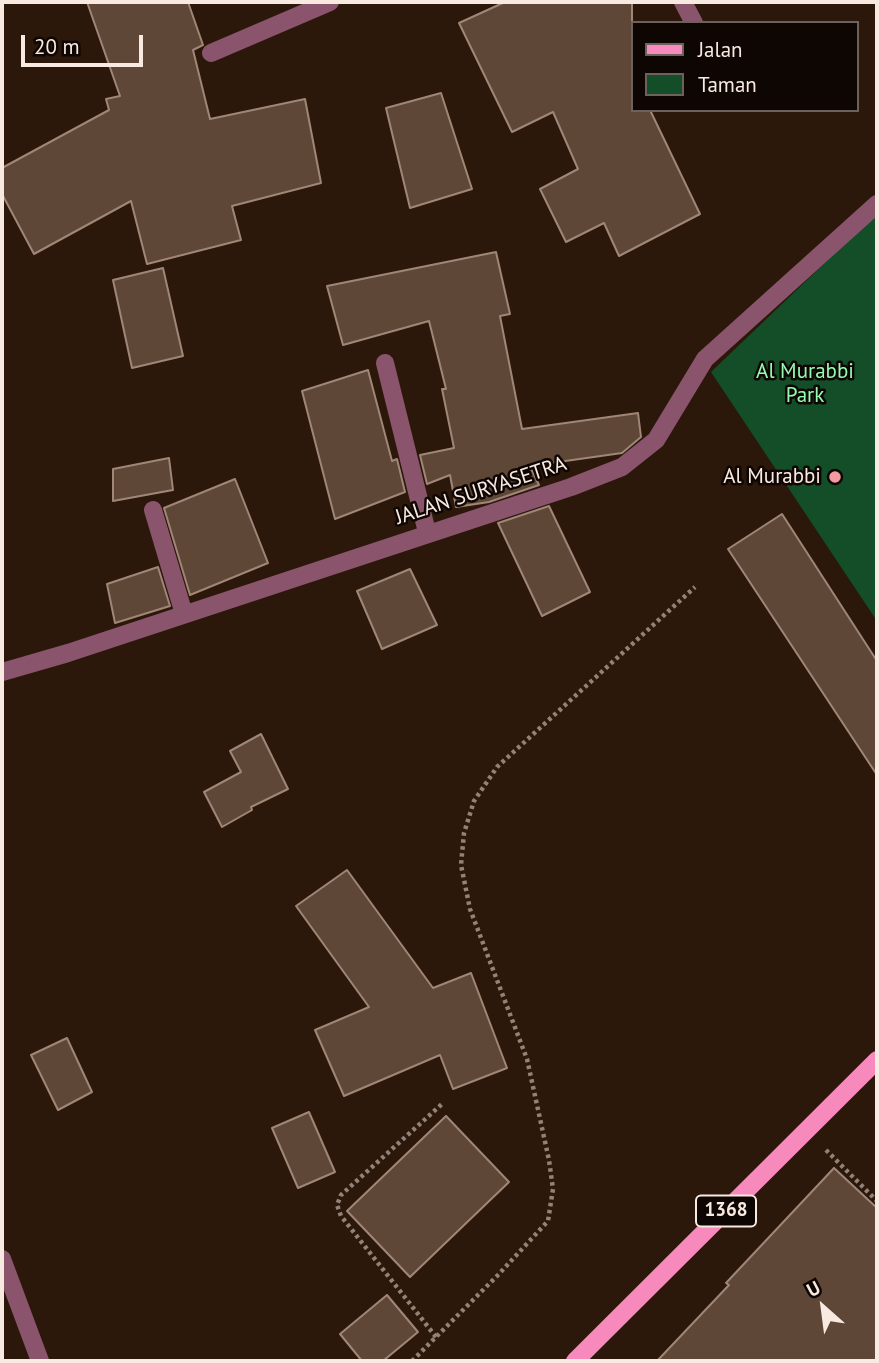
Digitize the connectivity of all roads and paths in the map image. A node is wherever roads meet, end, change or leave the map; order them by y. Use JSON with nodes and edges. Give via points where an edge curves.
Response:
{"nodes":[{"id":1,"x":330,"y":2,"type":"edge"},
{"id":2,"x":683,"y":2,"type":"edge"},
{"id":3,"x":693,"y":21,"type":"edge"},
{"id":4,"x":211,"y":53,"type":"dead end"},
{"id":5,"x":877,"y":204,"type":"edge"},
{"id":6,"x":385,"y":363,"type":"dead end"},
{"id":7,"x":153,"y":510,"type":"dead end"},
{"id":8,"x":428,"y":532,"type":"junction"},
{"id":9,"x":695,"y":587,"type":"dead end"},
{"id":10,"x":184,"y":614,"type":"junction"},
{"id":11,"x":2,"y":672,"type":"edge"},
{"id":12,"x":877,"y":1060,"type":"edge"},
{"id":13,"x":442,"y":1104,"type":"dead end"},
{"id":14,"x":806,"y":1131,"type":"junction"},
{"id":15,"x":877,"y":1201,"type":"edge"},
{"id":16,"x":2,"y":1259,"type":"edge"},
{"id":17,"x":436,"y":1337,"type":"junction"},
{"id":18,"x":40,"y":1361,"type":"edge"},
{"id":19,"x":412,"y":1361,"type":"edge"},
{"id":20,"x":575,"y":1361,"type":"edge"}],
"edges":[{"from":1,"to":4,"type":"street"},
{"from":2,"to":3,"type":"street"},
{"from":5,"to":8,"type":"street","name":"JALAN SURYASETRA","via":[[705,359],[656,440],[622,467]]},
{"from":6,"to":8,"type":"street"},
{"from":7,"to":10,"type":"street"},
{"from":8,"to":10,"type":"street","name":"JALAN SURYASETRA"},
{"from":9,"to":17,"type":"path","via":[[497,767],[474,801],[461,865],[467,898],[527,1059],[553,1189],[548,1220]]},
{"from":10,"to":11,"type":"street","name":"JALAN SURYASETRA"},
{"from":12,"to":14,"type":"main road","number":"1368"},
{"from":13,"to":17,"type":"path","via":[[341,1195],[337,1205]]},
{"from":14,"to":15,"type":"path"},
{"from":14,"to":20,"type":"main road","number":"1368"},
{"from":16,"to":18,"type":"street"},
{"from":17,"to":19,"type":"path"}]}
